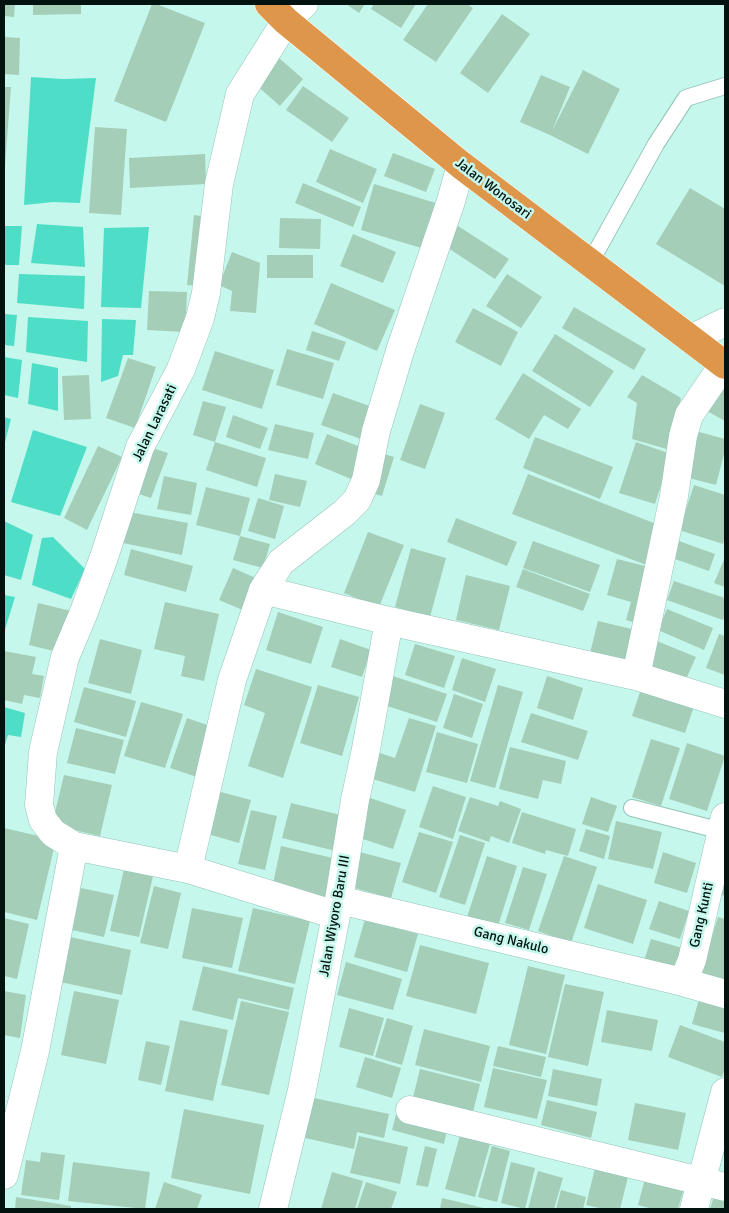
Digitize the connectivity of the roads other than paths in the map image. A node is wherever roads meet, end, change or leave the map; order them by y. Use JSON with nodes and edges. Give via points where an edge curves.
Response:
{"nodes":[{"id":1,"x":286,"y":10,"type":"edge"},
{"id":2,"x":725,"y":86,"type":"edge"},
{"id":3,"x":461,"y":165,"type":"junction"},
{"id":4,"x":590,"y":263,"type":"junction"},
{"id":5,"x":725,"y":322,"type":"edge"},
{"id":6,"x":691,"y":339,"type":"junction"},
{"id":7,"x":725,"y":364,"type":"edge"},
{"id":8,"x":263,"y":590,"type":"junction"},
{"id":9,"x":389,"y":621,"type":"junction"},
{"id":10,"x":636,"y":676,"type":"junction"},
{"id":11,"x":725,"y":704,"type":"edge"},
{"id":12,"x":632,"y":808,"type":"dead end"},
{"id":13,"x":724,"y":824,"type":"edge"},
{"id":14,"x":74,"y":846,"type":"junction"},
{"id":15,"x":188,"y":869,"type":"junction"},
{"id":16,"x":338,"y":908,"type":"junction"},
{"id":17,"x":683,"y":982,"type":"junction"},
{"id":18,"x":725,"y":994,"type":"edge"},
{"id":19,"x":725,"y":1092,"type":"edge"},
{"id":20,"x":410,"y":1110,"type":"dead end"},
{"id":21,"x":4,"y":1175,"type":"edge"},
{"id":22,"x":713,"y":1184,"type":"edge"},
{"id":23,"x":274,"y":1209,"type":"edge"},
{"id":24,"x":694,"y":1209,"type":"edge"}],
"edges":[{"from":1,"to":3,"type":"highway","name":"Jalan Wonosari"},
{"from":1,"to":14,"type":"street","name":"Jalan Larasati","via":[[240,94],[219,184],[200,318],[181,369],[140,447],[101,566],[65,657],[43,752],[39,804],[43,820],[54,833]]},
{"from":2,"to":4,"type":"lane","via":[[686,98],[656,144]]},
{"from":3,"to":4,"type":"highway","name":"Jalan Wonosari"},
{"from":3,"to":8,"type":"street","via":[[400,351],[376,431],[366,480],[357,500],[281,562]]},
{"from":4,"to":6,"type":"highway","name":"Jalan Wonosari"},
{"from":5,"to":6,"type":"street"},
{"from":6,"to":7,"type":"highway","name":"Jalan Wonosari"},
{"from":7,"to":10,"type":"street","via":[[689,415],[683,436],[674,496]]},
{"from":8,"to":9,"type":"street"},
{"from":8,"to":15,"type":"street","via":[[232,680]]},
{"from":9,"to":10,"type":"street"},
{"from":9,"to":16,"type":"street","name":"Jalan Wiyoro Baru III"},
{"from":10,"to":11,"type":"street"},
{"from":12,"to":13,"type":"lane"},
{"from":13,"to":17,"type":"street","name":"Gang Kunti","via":[[692,960]]},
{"from":14,"to":15,"type":"street","name":"Gang Nakulo"},
{"from":14,"to":21,"type":"street","via":[[36,1051]]},
{"from":15,"to":16,"type":"street","name":"Gang Nakulo"},
{"from":16,"to":17,"type":"street","name":"Gang Nakulo"},
{"from":16,"to":23,"type":"street","name":"Jalan Wiyoro Baru III","via":[[302,1090]]},
{"from":17,"to":18,"type":"street","name":"Gang Nakulo"},
{"from":19,"to":22,"type":"street"},
{"from":20,"to":22,"type":"street"},
{"from":22,"to":24,"type":"street"}]}
